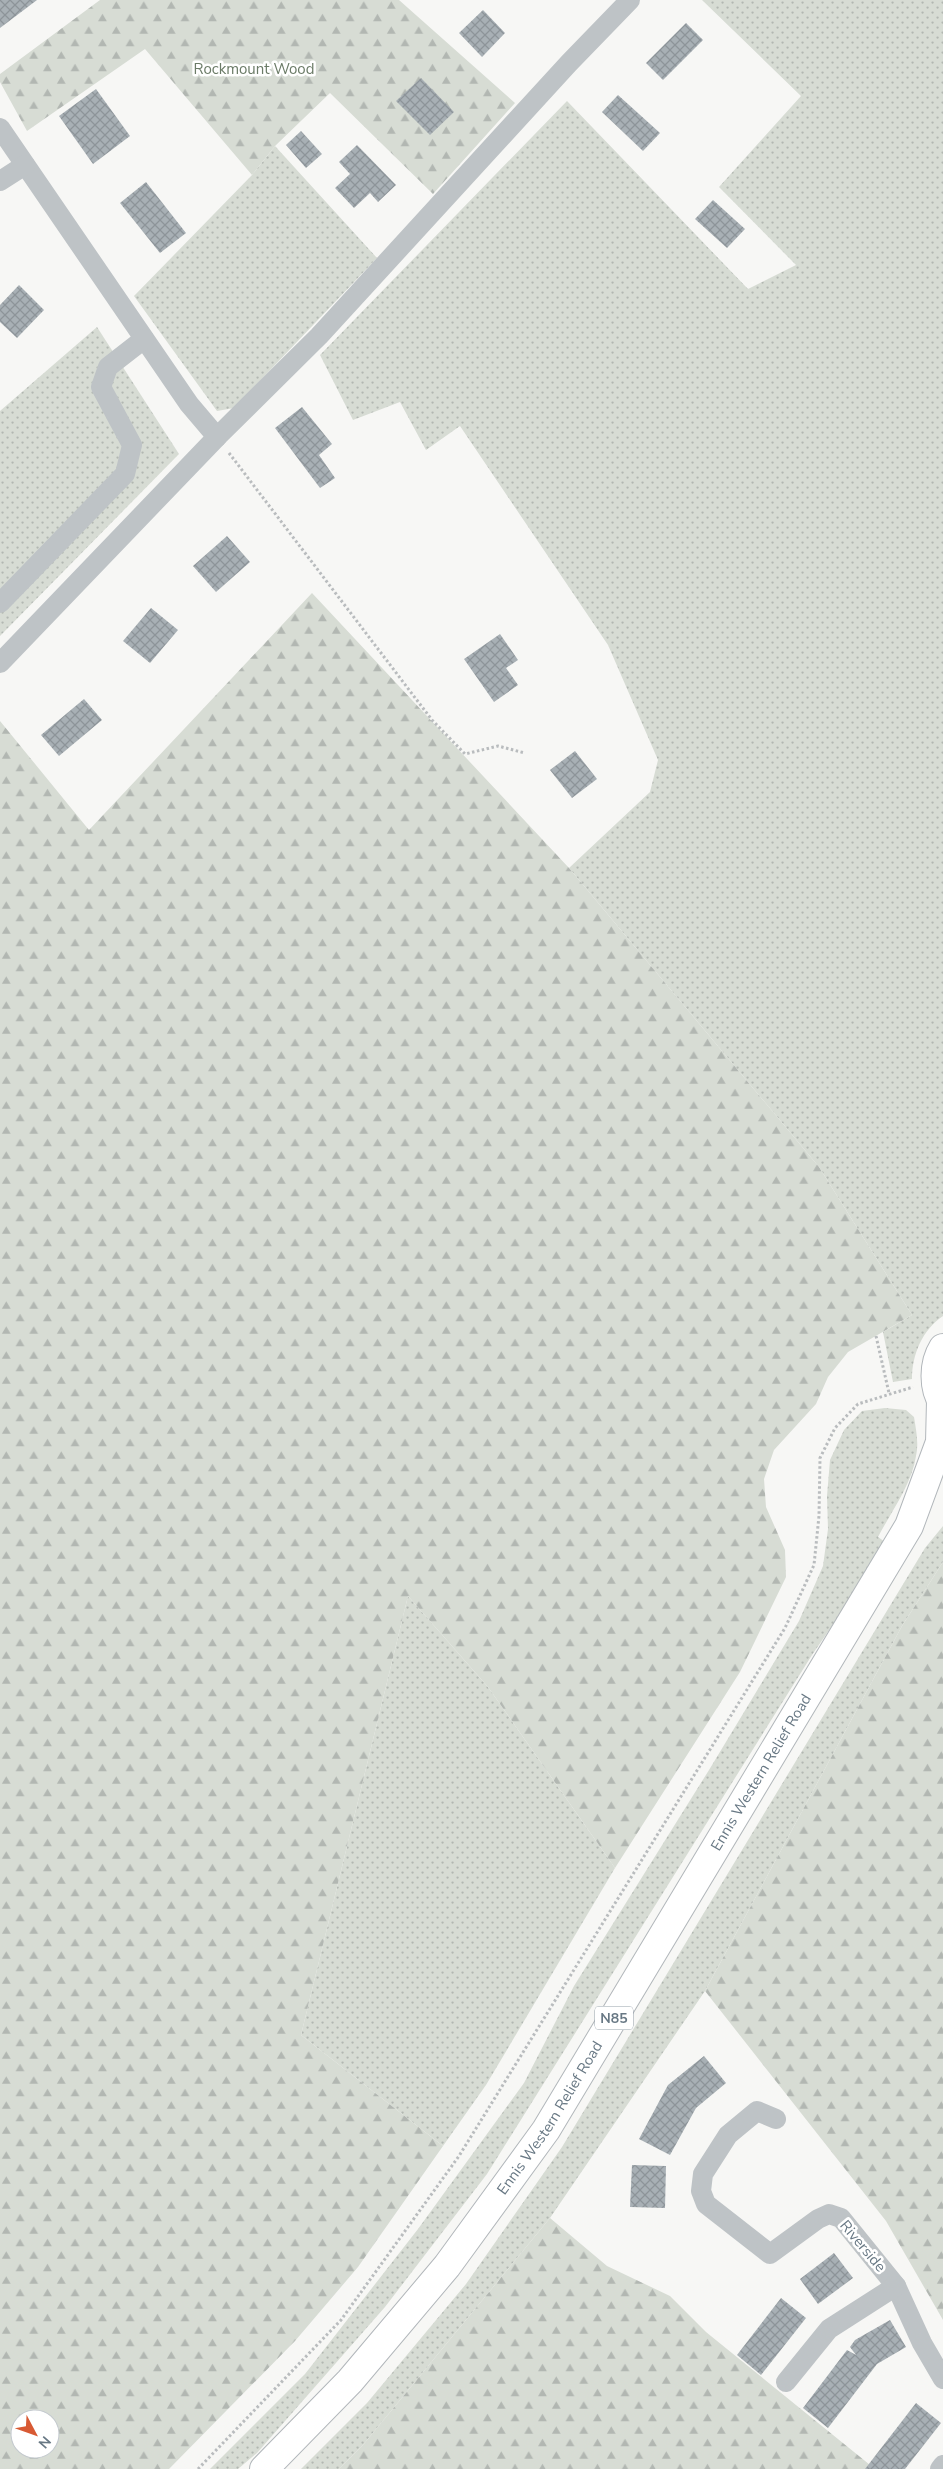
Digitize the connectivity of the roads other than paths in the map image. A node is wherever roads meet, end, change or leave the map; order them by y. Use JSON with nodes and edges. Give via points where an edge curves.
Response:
{"nodes":[{"id":1,"x":630,"y":0,"type":"edge"},
{"id":2,"x":0,"y":128,"type":"edge"},
{"id":3,"x":26,"y":165,"type":"junction"},
{"id":4,"x":0,"y":181,"type":"edge"},
{"id":5,"x":144,"y":339,"type":"junction"},
{"id":6,"x":217,"y":437,"type":"junction"},
{"id":7,"x":0,"y":603,"type":"edge"},
{"id":8,"x":0,"y":663,"type":"edge"},
{"id":9,"x":943,"y":1348,"type":"edge"},
{"id":10,"x":940,"y":1395,"type":"edge"},
{"id":11,"x":943,"y":1492,"type":"edge"},
{"id":12,"x":909,"y":1526,"type":"junction"},
{"id":13,"x":776,"y":2119,"type":"dead end"},
{"id":14,"x":896,"y":2286,"type":"junction"},
{"id":15,"x":943,"y":2379,"type":"edge"},
{"id":16,"x":786,"y":2382,"type":"dead end"},
{"id":17,"x":943,"y":2465,"type":"edge"},
{"id":18,"x":264,"y":2469,"type":"edge"},
{"id":19,"x":940,"y":2469,"type":"edge"}],
"edges":[{"from":1,"to":6,"type":"street","via":[[319,336]]},
{"from":2,"to":3,"type":"street"},
{"from":3,"to":4,"type":"street"},
{"from":3,"to":5,"type":"street"},
{"from":5,"to":6,"type":"street","via":[[188,404]]},
{"from":5,"to":7,"type":"street","via":[[108,367],[101,387],[132,445],[125,474]]},
{"from":6,"to":8,"type":"street"},
{"from":9,"to":10,"type":"main road","number":"N85","via":[[936,1366]]},
{"from":10,"to":12,"type":"main road","name":"Ennis Western Relief Road","number":"N85","via":[[940,1442]]},
{"from":11,"to":12,"type":"main road","name":"Ennis Western Relief Road","number":"N85"},
{"from":12,"to":18,"type":"main road","name":"Ennis Western Relief Road","number":"N85","via":[[546,2130],[447,2266],[350,2381]]},
{"from":13,"to":14,"type":"street","name":"Riverside","via":[[758,2111],[728,2135],[703,2174],[701,2191],[706,2204],[770,2254],[818,2219],[829,2214],[842,2218]]},
{"from":14,"to":15,"type":"street","name":"Riverside","via":[[922,2343]]},
{"from":14,"to":16,"type":"street","name":"Riverside","via":[[829,2330]]},
{"from":17,"to":19,"type":"street"}]}
